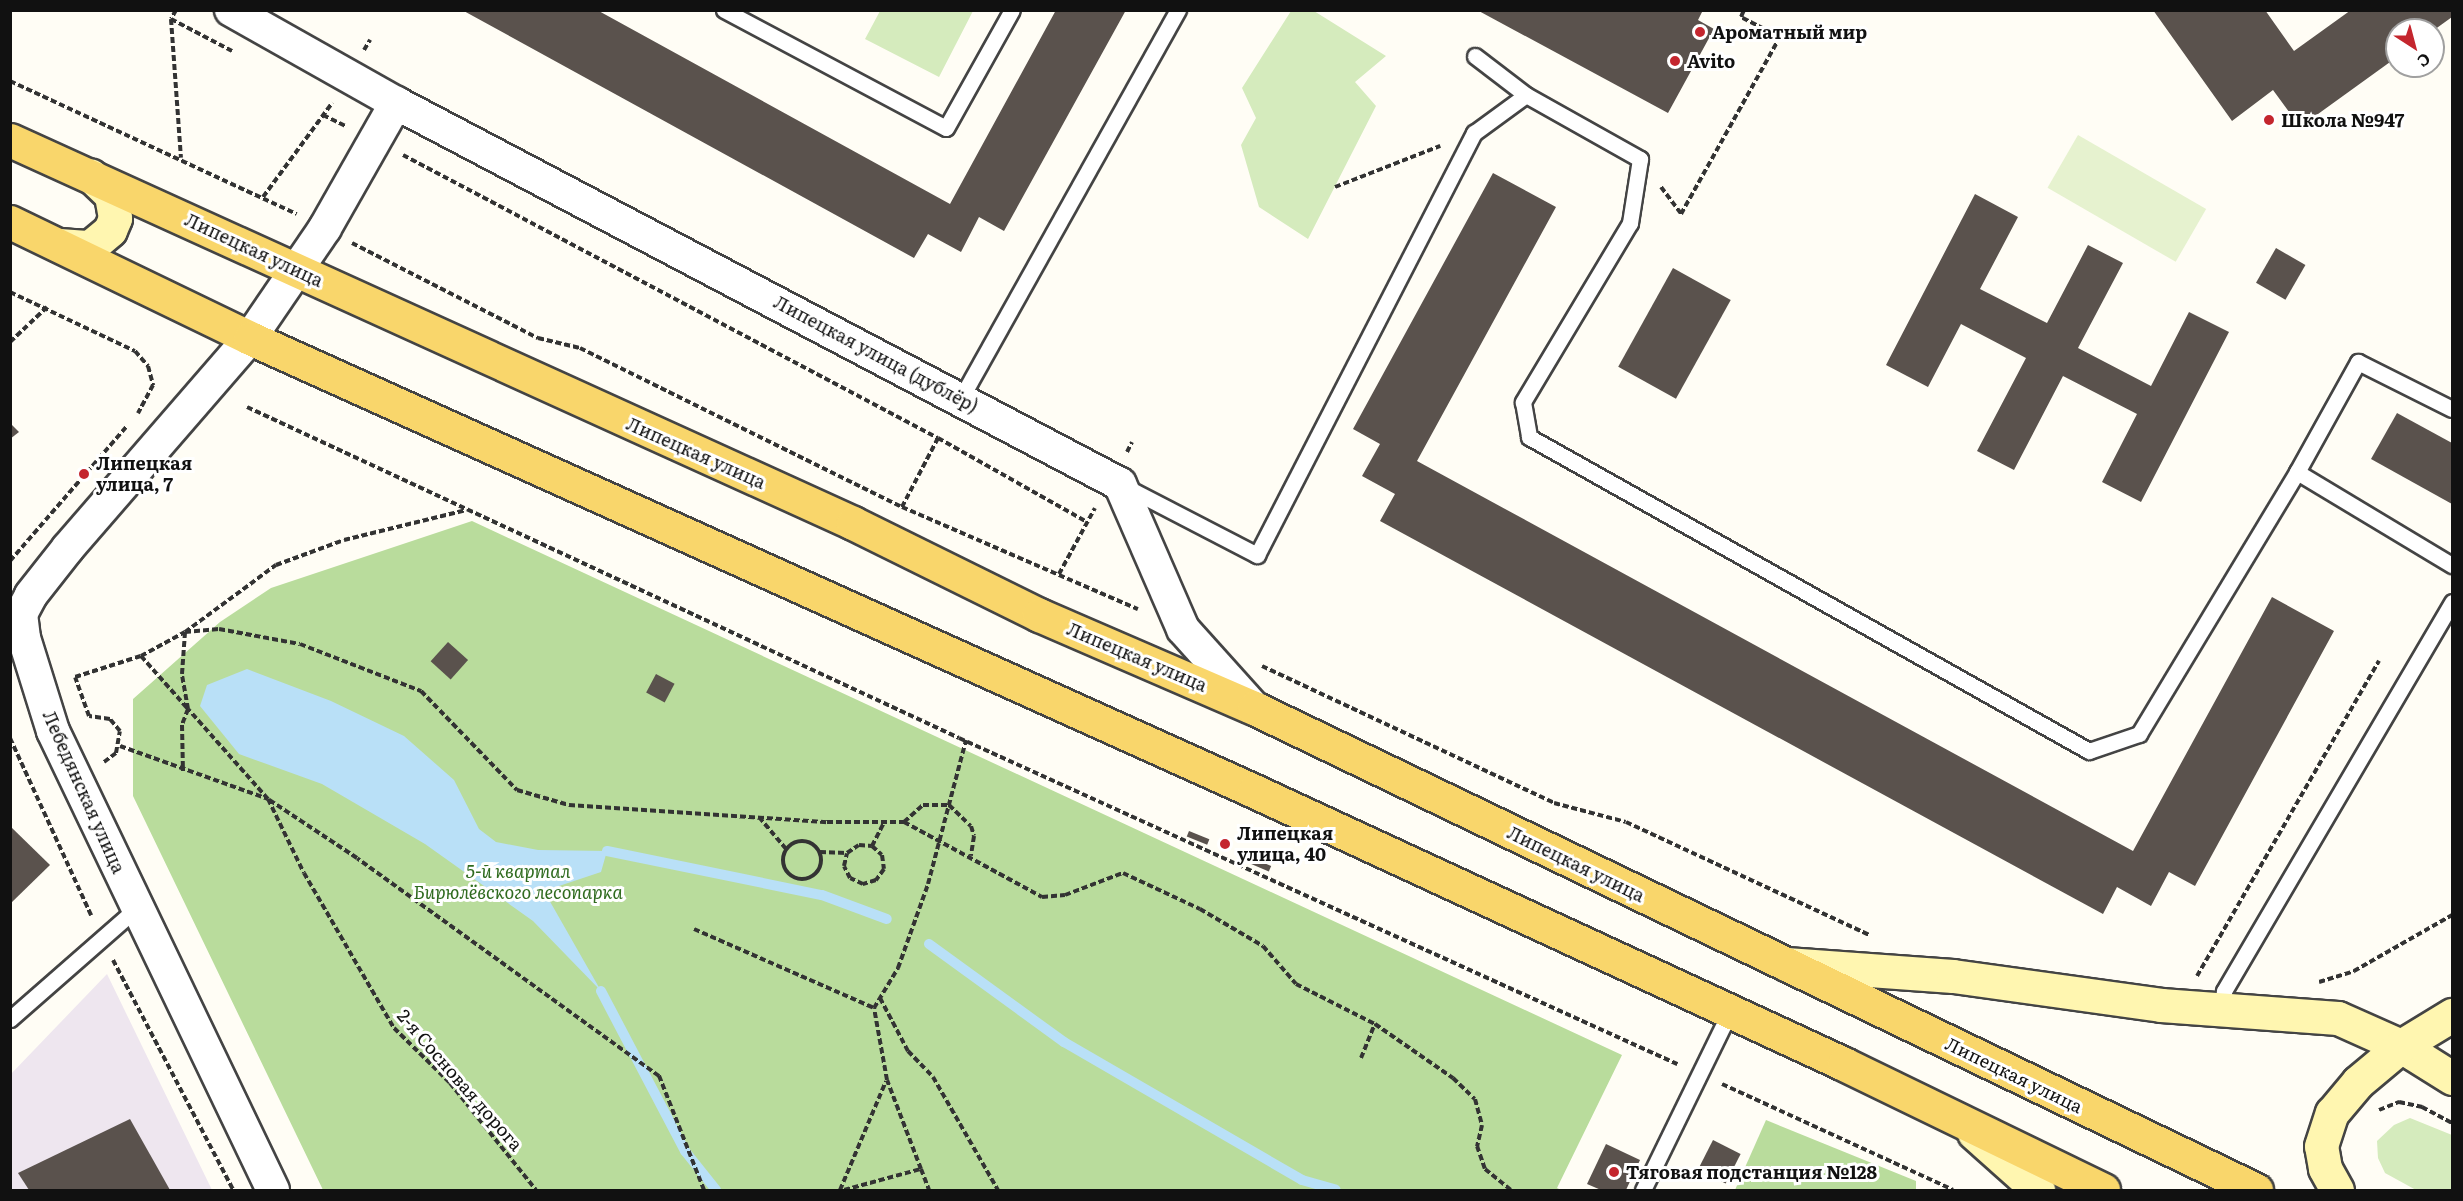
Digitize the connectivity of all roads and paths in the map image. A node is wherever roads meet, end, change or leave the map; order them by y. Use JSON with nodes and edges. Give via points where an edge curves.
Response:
{"nodes":[{"id":1,"x":176,"y":10,"type":"edge"},
{"id":2,"x":231,"y":10,"type":"edge"},
{"id":3,"x":724,"y":10,"type":"edge"},
{"id":4,"x":1012,"y":10,"type":"edge"},
{"id":5,"x":1178,"y":10,"type":"edge"},
{"id":6,"x":1744,"y":10,"type":"edge"},
{"id":7,"x":370,"y":40,"type":"dead end"},
{"id":8,"x":1475,"y":56,"type":"dead end"},
{"id":9,"x":348,"y":76,"type":"junction"},
{"id":10,"x":10,"y":81,"type":"edge"},
{"id":11,"x":1526,"y":95,"type":"junction"},
{"id":12,"x":396,"y":103,"type":"junction"},
{"id":13,"x":323,"y":115,"type":"junction"},
{"id":14,"x":1474,"y":133,"type":"junction"},
{"id":15,"x":10,"y":140,"type":"edge"},
{"id":16,"x":376,"y":141,"type":"junction"},
{"id":17,"x":181,"y":159,"type":"junction"},
{"id":18,"x":1640,"y":159,"type":"junction"},
{"id":19,"x":92,"y":176,"type":"junction"},
{"id":20,"x":1335,"y":187,"type":"dead end"},
{"id":21,"x":263,"y":196,"type":"junction"},
{"id":22,"x":10,"y":222,"type":"edge"},
{"id":23,"x":325,"y":228,"type":"junction"},
{"id":24,"x":59,"y":245,"type":"junction"},
{"id":25,"x":298,"y":271,"type":"junction"},
{"id":26,"x":10,"y":292,"type":"edge"},
{"id":27,"x":47,"y":307,"type":"junction"},
{"id":28,"x":250,"y":338,"type":"junction"},
{"id":29,"x":10,"y":342,"type":"edge"},
{"id":30,"x":961,"y":398,"type":"junction"},
{"id":31,"x":247,"y":406,"type":"dead end"},
{"id":32,"x":2452,"y":409,"type":"edge"},
{"id":33,"x":938,"y":438,"type":"junction"},
{"id":34,"x":2297,"y":472,"type":"junction"},
{"id":35,"x":1120,"y":484,"type":"junction"},
{"id":36,"x":902,"y":507,"type":"junction"},
{"id":37,"x":467,"y":510,"type":"junction"},
{"id":38,"x":1088,"y":522,"type":"dead end"},
{"id":39,"x":10,"y":561,"type":"edge"},
{"id":40,"x":2452,"y":565,"type":"edge"},
{"id":41,"x":2452,"y":602,"type":"edge"},
{"id":42,"x":16,"y":617,"type":"edge"},
{"id":43,"x":1183,"y":629,"type":"junction"},
{"id":44,"x":185,"y":632,"type":"junction"},
{"id":45,"x":141,"y":656,"type":"junction"},
{"id":46,"x":2379,"y":661,"type":"dead end"},
{"id":47,"x":1257,"y":664,"type":"dead end"},
{"id":48,"x":1254,"y":708,"type":"junction"},
{"id":49,"x":188,"y":709,"type":"junction"},
{"id":50,"x":10,"y":738,"type":"edge"},
{"id":51,"x":966,"y":740,"type":"junction"},
{"id":52,"x":120,"y":746,"type":"junction"},
{"id":53,"x":104,"y":762,"type":"dead end"},
{"id":54,"x":183,"y":771,"type":"junction"},
{"id":55,"x":268,"y":799,"type":"junction"},
{"id":56,"x":949,"y":805,"type":"junction"},
{"id":57,"x":759,"y":818,"type":"junction"},
{"id":58,"x":886,"y":820,"type":"junction"},
{"id":59,"x":904,"y":822,"type":"junction"},
{"id":60,"x":940,"y":839,"type":"junction"},
{"id":61,"x":872,"y":846,"type":"junction"},
{"id":62,"x":786,"y":849,"type":"junction"},
{"id":63,"x":820,"y":852,"type":"junction"},
{"id":64,"x":848,"y":853,"type":"junction"},
{"id":65,"x":971,"y":856,"type":"junction"},
{"id":66,"x":137,"y":908,"type":"junction"},
{"id":67,"x":2452,"y":915,"type":"edge"},
{"id":68,"x":694,"y":929,"type":"dead end"},
{"id":69,"x":102,"y":939,"type":"junction"},
{"id":70,"x":1879,"y":939,"type":"dead end"},
{"id":71,"x":1781,"y":963,"type":"junction"},
{"id":72,"x":2311,"y":985,"type":"dead end"},
{"id":73,"x":880,"y":997,"type":"junction"},
{"id":74,"x":2223,"y":999,"type":"junction"},
{"id":75,"x":874,"y":1008,"type":"junction"},
{"id":76,"x":1730,"y":1011,"type":"junction"},
{"id":77,"x":2452,"y":1015,"type":"edge"},
{"id":78,"x":10,"y":1019,"type":"edge"},
{"id":79,"x":1375,"y":1024,"type":"junction"},
{"id":80,"x":2401,"y":1046,"type":"junction"},
{"id":81,"x":1361,"y":1058,"type":"dead end"},
{"id":82,"x":1700,"y":1074,"type":"junction"},
{"id":83,"x":2452,"y":1078,"type":"edge"},
{"id":84,"x":887,"y":1080,"type":"junction"},
{"id":85,"x":2374,"y":1112,"type":"dead end"},
{"id":86,"x":1959,"y":1120,"type":"junction"},
{"id":87,"x":2452,"y":1123,"type":"edge"},
{"id":88,"x":921,"y":1169,"type":"junction"},
{"id":89,"x":233,"y":1191,"type":"edge"},
{"id":90,"x":273,"y":1191,"type":"edge"},
{"id":91,"x":536,"y":1191,"type":"edge"},
{"id":92,"x":704,"y":1191,"type":"edge"},
{"id":93,"x":842,"y":1191,"type":"edge"},
{"id":94,"x":929,"y":1191,"type":"edge"},
{"id":95,"x":998,"y":1191,"type":"edge"},
{"id":96,"x":1510,"y":1191,"type":"edge"},
{"id":97,"x":1643,"y":1191,"type":"edge"},
{"id":98,"x":1953,"y":1191,"type":"edge"},
{"id":99,"x":2038,"y":1191,"type":"edge"},
{"id":100,"x":2103,"y":1191,"type":"edge"},
{"id":101,"x":2256,"y":1191,"type":"edge"},
{"id":102,"x":2337,"y":1191,"type":"edge"}],
"edges":[{"from":1,"to":17,"type":"path","via":[[171,19]]},
{"from":2,"to":9,"type":"street","name":"Липецкая улица (дублёр)"},
{"from":3,"to":4,"type":"lane","via":[[946,128]]},
{"from":5,"to":30,"type":"lane"},
{"from":6,"to":18,"type":"path","via":[[1741,17],[1780,38],[1681,214]]},
{"from":7,"to":9,"type":"path"},
{"from":8,"to":11,"type":"lane"},
{"from":9,"to":12,"type":"street","name":"Липецкая улица (дублёр)"},
{"from":9,"to":13,"type":"path"},
{"from":10,"to":17,"type":"path"},
{"from":11,"to":14,"type":"lane"},
{"from":11,"to":18,"type":"lane"},
{"from":12,"to":16,"type":"street"},
{"from":12,"to":30,"type":"street","name":"Липецкая улица (дублёр)"},
{"from":13,"to":16,"type":"path"},
{"from":13,"to":21,"type":"path"},
{"from":14,"to":20,"type":"path"},
{"from":14,"to":35,"type":"lane","via":[[1257,555]]},
{"from":15,"to":19,"type":"main road","name":"Липецкая улица"},
{"from":16,"to":23,"type":"street"},
{"from":16,"to":33,"type":"path"},
{"from":17,"to":21,"type":"path"},
{"from":18,"to":34,"type":"lane","via":[[1630,223],[1523,402],[1529,437],[2089,751],[2139,734]]},
{"from":19,"to":24,"type":"street","via":[[111,195],[115,218],[110,230],[90,247]]},
{"from":19,"to":25,"type":"main road","name":"Липецкая улица"},
{"from":21,"to":23,"type":"path"},
{"from":22,"to":24,"type":"main road"},
{"from":23,"to":25,"type":"street"},
{"from":23,"to":36,"type":"path","via":[[405,273],[538,338],[580,348]]},
{"from":24,"to":28,"type":"main road"},
{"from":25,"to":28,"type":"street","name":"Лебедянская улица"},
{"from":25,"to":48,"type":"main road","name":"Липецкая улица","via":[[853,523],[1039,615]]},
{"from":26,"to":27,"type":"path"},
{"from":27,"to":29,"type":"path"},
{"from":27,"to":39,"type":"path","via":[[135,351],[148,366],[153,385],[141,411]]},
{"from":28,"to":42,"type":"street","name":"Лебедянская улица","via":[[68,548]]},
{"from":28,"to":76,"type":"main road","via":[[1244,786]]},
{"from":30,"to":35,"type":"street","name":"Липецкая улица (дублёр)"},
{"from":31,"to":37,"type":"path"},
{"from":32,"to":34,"type":"lane","via":[[2358,362]]},
{"from":33,"to":36,"type":"path"},
{"from":33,"to":38,"type":"path"},
{"from":34,"to":40,"type":"lane"},
{"from":35,"to":43,"type":"street"},
{"from":36,"to":43,"type":"path"},
{"from":37,"to":44,"type":"path","via":[[344,540],[276,565]]},
{"from":37,"to":51,"type":"path"},
{"from":41,"to":74,"type":"lane"},
{"from":42,"to":66,"type":"street","name":"Лебедянская улица","via":[[53,731]]},
{"from":43,"to":48,"type":"street"},
{"from":44,"to":45,"type":"path"},
{"from":44,"to":49,"type":"path","via":[[182,674]]},
{"from":44,"to":57,"type":"path","via":[[219,629],[300,644],[421,691],[517,790],[568,805]]},
{"from":45,"to":49,"type":"path"},
{"from":45,"to":52,"type":"path","via":[[75,678],[89,716],[110,719],[120,731]]},
{"from":46,"to":74,"type":"path","via":[[2191,987]]},
{"from":47,"to":70,"type":"path","via":[[1554,803],[1626,822]]},
{"from":48,"to":71,"type":"main road","name":"Липецкая улица"},
{"from":49,"to":54,"type":"path","via":[[182,725]]},
{"from":49,"to":55,"type":"path"},
{"from":50,"to":69,"type":"path"},
{"from":51,"to":56,"type":"path"},
{"from":51,"to":82,"type":"path"},
{"from":52,"to":53,"type":"path"},
{"from":52,"to":54,"type":"path"},
{"from":54,"to":55,"type":"path"},
{"from":55,"to":91,"type":"path","name":"2-я Сосновая дорога","via":[[394,1028],[450,1083]]},
{"from":55,"to":92,"type":"path","via":[[357,858],[659,1076]]},
{"from":56,"to":59,"type":"path","via":[[923,805]]},
{"from":56,"to":60,"type":"path"},
{"from":56,"to":65,"type":"path","via":[[971,826]]},
{"from":57,"to":58,"type":"path"},
{"from":57,"to":62,"type":"path"},
{"from":58,"to":59,"type":"path"},
{"from":58,"to":61,"type":"path"},
{"from":59,"to":60,"type":"path"},
{"from":60,"to":65,"type":"path"},
{"from":60,"to":73,"type":"path","via":[[898,968]]},
{"from":61,"to":64,"type":"path","via":[[859,845]]},
{"from":61,"to":64,"type":"path","via":[[882,855],[884,869],[876,880],[863,884],[850,878],[844,866]]},
{"from":62,"to":63,"type":"path","via":[[796,841],[810,842]]},
{"from":62,"to":63,"type":"path","via":[[782,862],[788,875],[800,880],[814,877],[821,865]]},
{"from":63,"to":64,"type":"path"},
{"from":65,"to":79,"type":"path","via":[[1042,897],[1065,895],[1123,873],[1200,909],[1254,940],[1296,984]]},
{"from":66,"to":69,"type":"lane"},
{"from":66,"to":90,"type":"street","name":"Лебедянская улица"},
{"from":67,"to":72,"type":"path","via":[[2354,971]]},
{"from":68,"to":75,"type":"path"},
{"from":69,"to":78,"type":"lane"},
{"from":69,"to":89,"type":"path"},
{"from":71,"to":74,"type":"street","via":[[1953,976],[2161,1005]]},
{"from":71,"to":101,"type":"main road","name":"Липецкая улица"},
{"from":73,"to":75,"type":"path"},
{"from":73,"to":95,"type":"path","via":[[908,1051],[933,1077]]},
{"from":74,"to":80,"type":"street","via":[[2338,1018]]},
{"from":75,"to":84,"type":"path"},
{"from":76,"to":82,"type":"lane"},
{"from":76,"to":86,"type":"main road"},
{"from":77,"to":80,"type":"street"},
{"from":79,"to":81,"type":"path"},
{"from":79,"to":96,"type":"path","via":[[1453,1078],[1475,1099],[1482,1125],[1477,1146],[1485,1169]]},
{"from":80,"to":83,"type":"street"},
{"from":80,"to":102,"type":"street","via":[[2358,1082],[2332,1113],[2320,1146],[2325,1168]]},
{"from":82,"to":97,"type":"lane"},
{"from":82,"to":98,"type":"path"},
{"from":84,"to":88,"type":"path"},
{"from":84,"to":93,"type":"path"},
{"from":85,"to":87,"type":"path","via":[[2398,1102],[2422,1107]]},
{"from":86,"to":99,"type":"street"},
{"from":86,"to":100,"type":"main road"},
{"from":88,"to":93,"type":"path"},
{"from":88,"to":94,"type":"path"}]}
